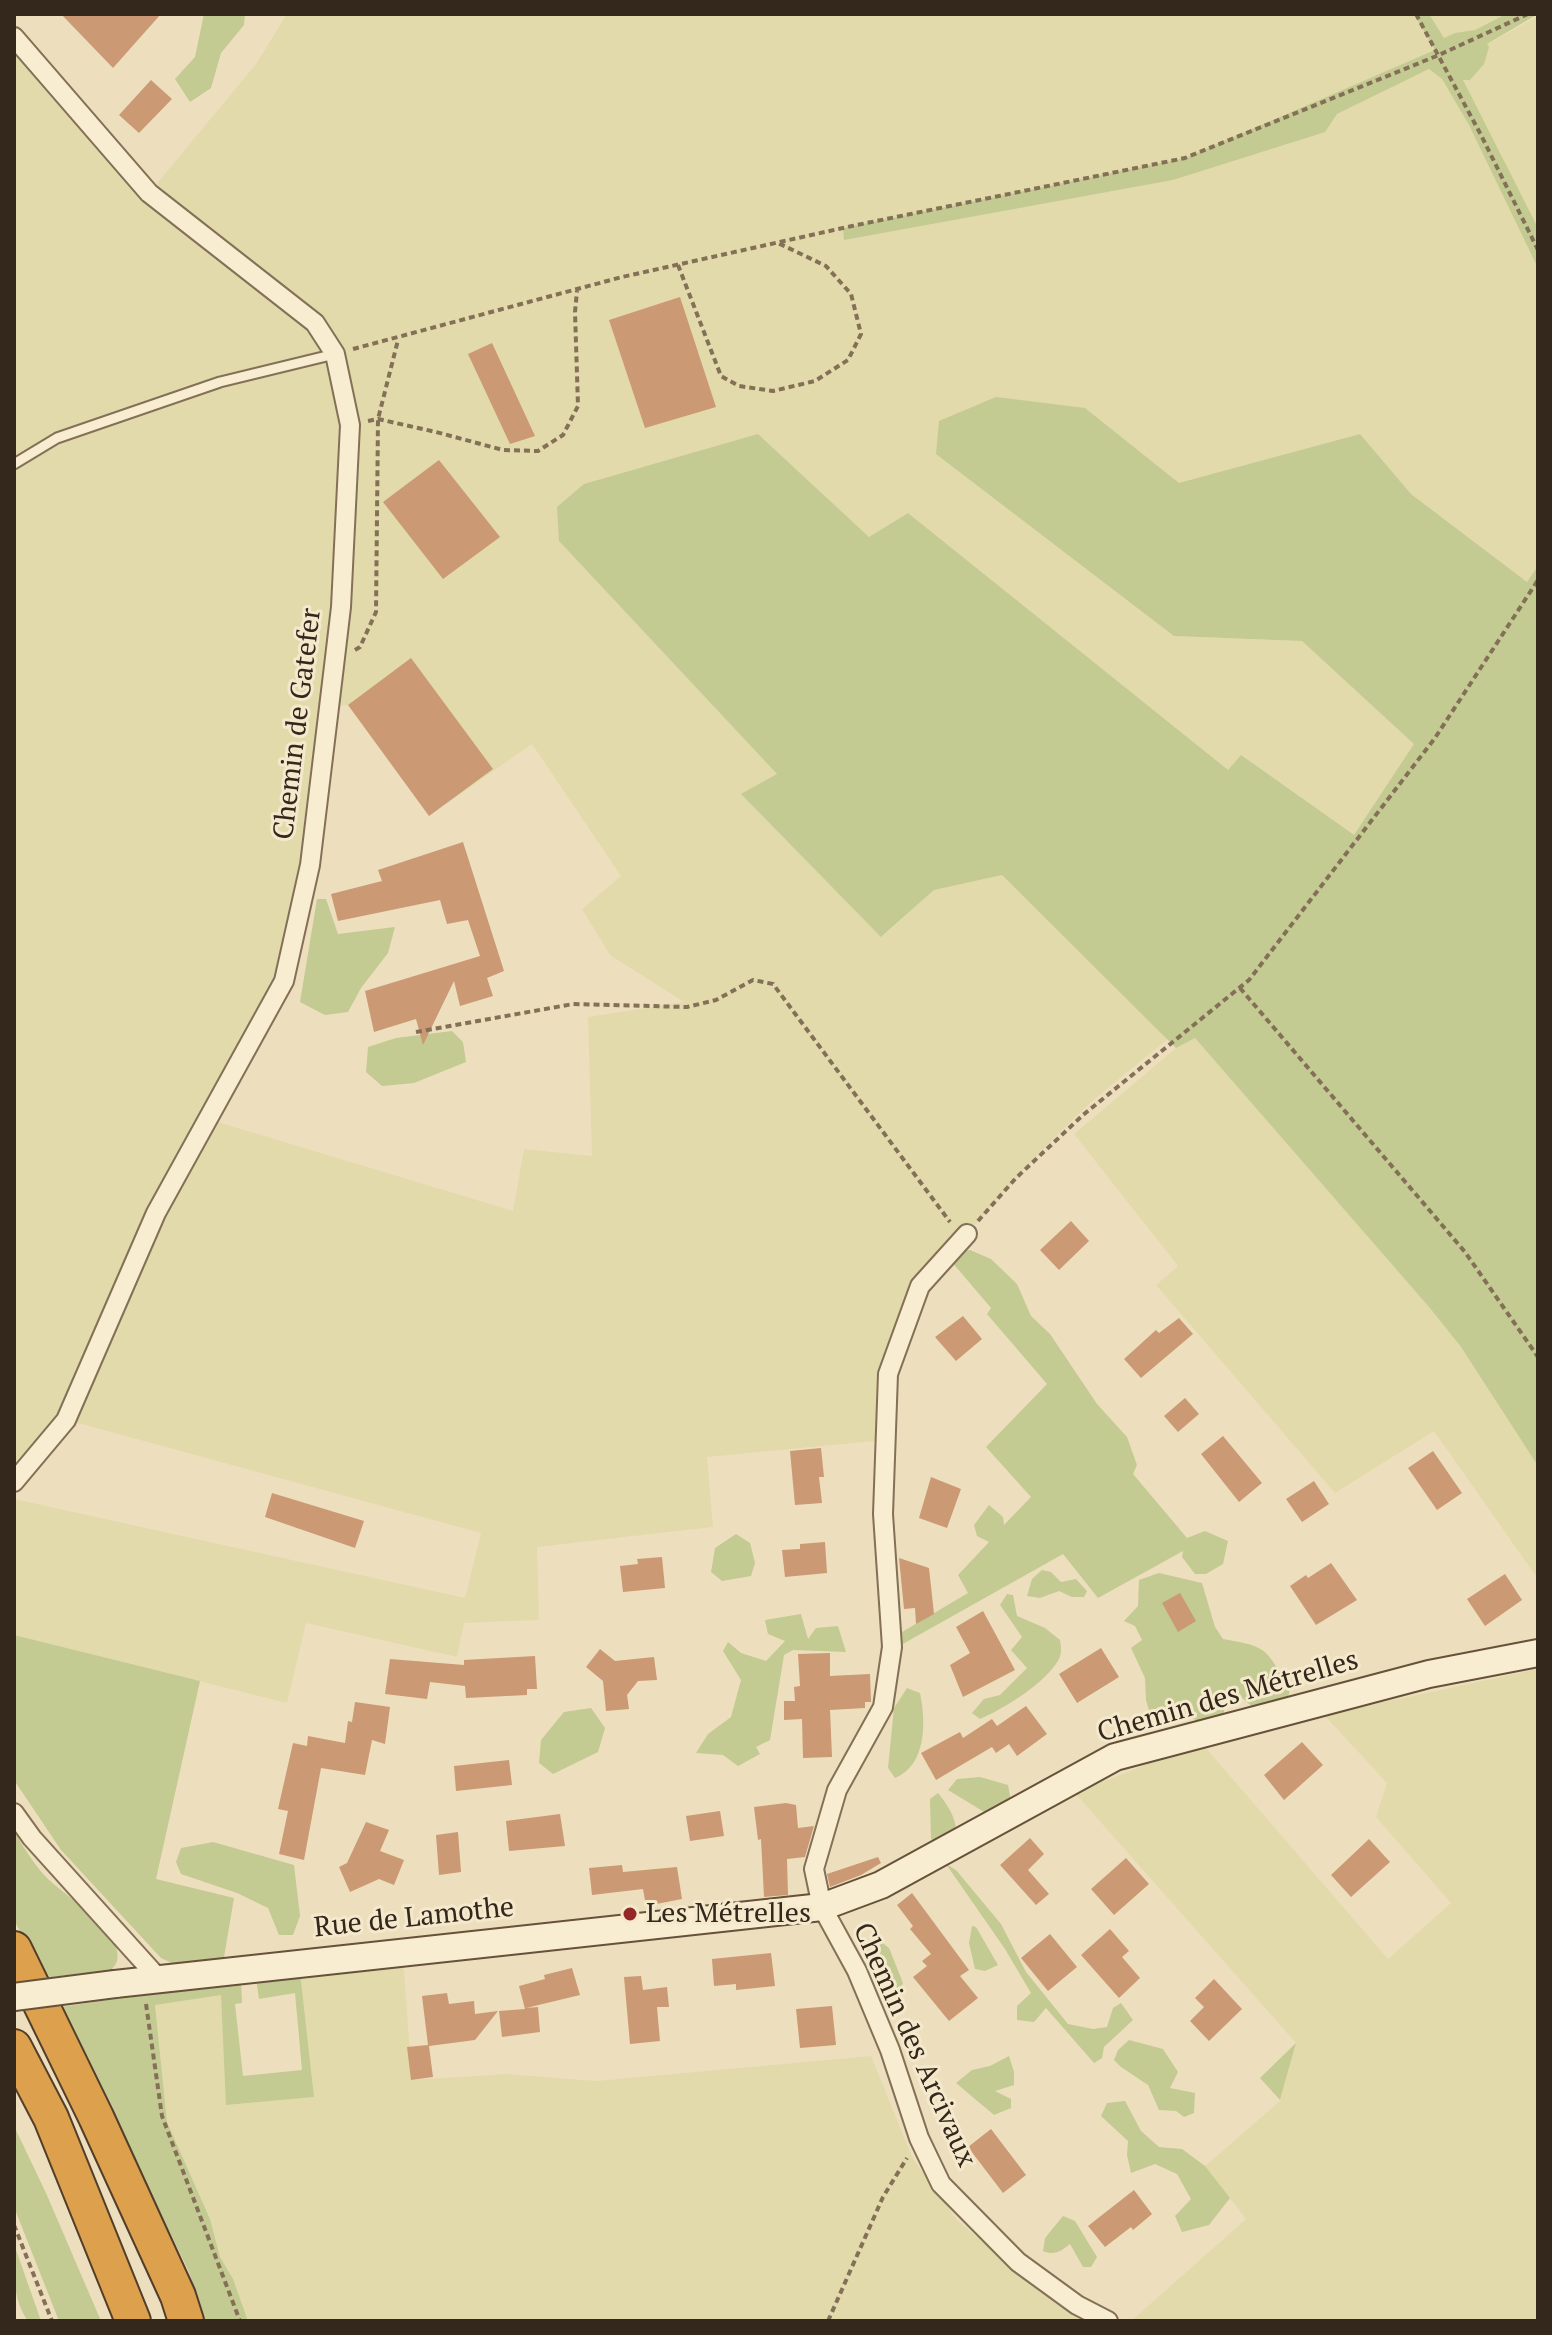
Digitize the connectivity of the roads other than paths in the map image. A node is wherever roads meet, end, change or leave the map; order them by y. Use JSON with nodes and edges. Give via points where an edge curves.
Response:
{"nodes":[{"id":1,"x":14,"y":37,"type":"edge"},
{"id":2,"x":335,"y":354,"type":"junction"},
{"id":3,"x":14,"y":464,"type":"edge"},
{"id":4,"x":967,"y":1234,"type":"road end"},
{"id":5,"x":14,"y":1482,"type":"edge"},
{"id":6,"x":1538,"y":1653,"type":"edge"},
{"id":7,"x":14,"y":1813,"type":"edge"},
{"id":8,"x":822,"y":1907,"type":"junction"},
{"id":9,"x":14,"y":1949,"type":"edge"},
{"id":10,"x":152,"y":1981,"type":"junction"},
{"id":11,"x":14,"y":1997,"type":"edge"},
{"id":12,"x":14,"y":2047,"type":"edge"},
{"id":13,"x":133,"y":2321,"type":"edge"},
{"id":14,"x":186,"y":2321,"type":"edge"},
{"id":15,"x":1108,"y":2321,"type":"edge"}],
"edges":[{"from":1,"to":2,"type":"street","name":"Chemin de Gatefer","via":[[149,193],[315,323]]},
{"from":2,"to":3,"type":"lane","via":[[220,382],[57,438]]},
{"from":2,"to":5,"type":"street","name":"Chemin de Gatefer","via":[[350,425],[341,607],[310,865],[284,981],[156,1213],[66,1420]]},
{"from":4,"to":8,"type":"street","name":"Chemin des Arcivaux","via":[[920,1286],[888,1374],[883,1514],[892,1647],[883,1707],[837,1790],[814,1869]]},
{"from":6,"to":8,"type":"street","name":"Chemin des Métrelles","via":[[1429,1674],[1115,1757],[881,1885]]},
{"from":7,"to":10,"type":"street"},
{"from":8,"to":10,"type":"street","name":"Rue de Lamothe"},
{"from":8,"to":15,"type":"street","name":"Chemin des Arcivaux","via":[[863,1985],[941,2184],[1018,2262]]},
{"from":9,"to":14,"type":"highway"},
{"from":10,"to":11,"type":"street","name":"Rue de Lamothe","bridge":true},
{"from":12,"to":13,"type":"highway","via":[[51,2118]]}]}
